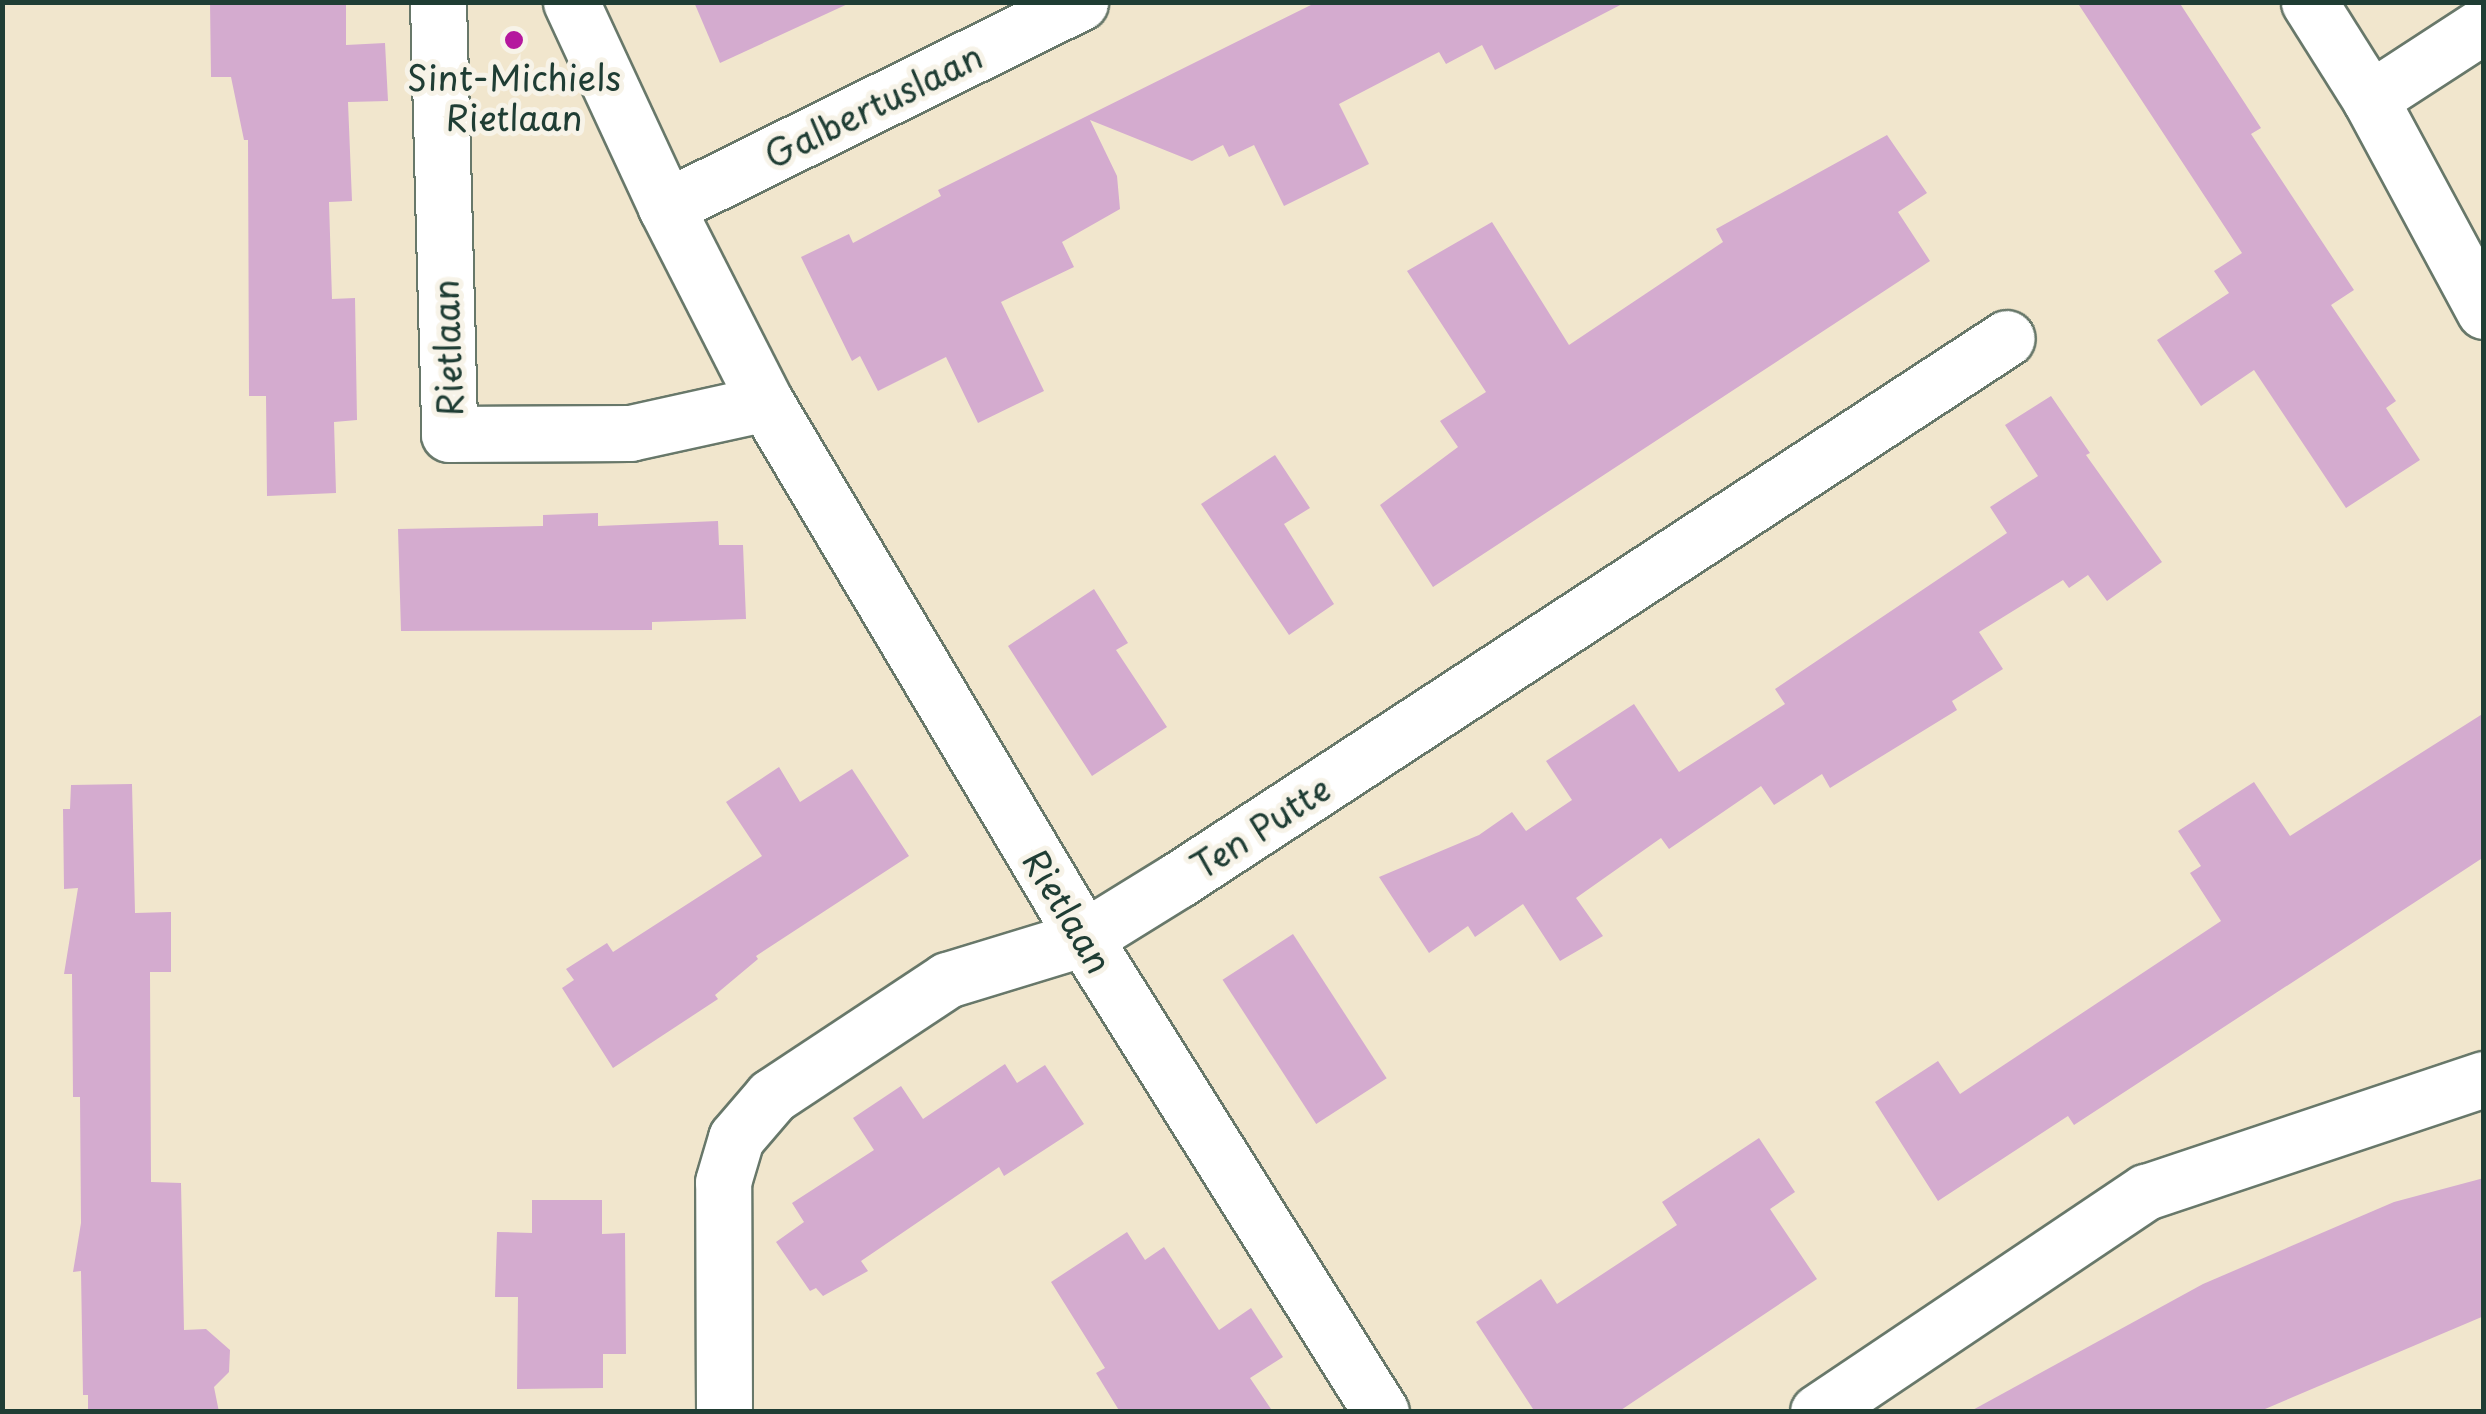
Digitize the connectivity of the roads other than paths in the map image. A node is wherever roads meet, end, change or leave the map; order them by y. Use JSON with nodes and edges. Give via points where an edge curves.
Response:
{"nodes":[{"id":1,"x":438,"y":2,"type":"edge"},
{"id":2,"x":570,"y":2,"type":"edge"},
{"id":3,"x":1080,"y":2,"type":"edge"},
{"id":4,"x":2309,"y":2,"type":"edge"},
{"id":5,"x":2484,"y":25,"type":"edge"},
{"id":6,"x":2370,"y":99,"type":"junction"},
{"id":7,"x":666,"y":207,"type":"junction"},
{"id":8,"x":2484,"y":311,"type":"edge"},
{"id":9,"x":2007,"y":338,"type":"dead end"},
{"id":10,"x":766,"y":404,"type":"junction"},
{"id":11,"x":1084,"y":938,"type":"junction"},
{"id":12,"x":2484,"y":1079,"type":"edge"},
{"id":13,"x":724,"y":1412,"type":"edge"},
{"id":14,"x":1382,"y":1412,"type":"edge"},
{"id":15,"x":1818,"y":1412,"type":"edge"}],
"edges":[{"from":1,"to":10,"type":"street","name":"Rietlaan","via":[[449,434],[630,433]]},
{"from":2,"to":7,"type":"street","name":"Rietlaan"},
{"from":3,"to":7,"type":"street","name":"Galbertuslaan"},
{"from":4,"to":6,"type":"street"},
{"from":5,"to":6,"type":"street"},
{"from":6,"to":8,"type":"street"},
{"from":7,"to":10,"type":"street","name":"Rietlaan"},
{"from":9,"to":11,"type":"street","name":"Ten Putte"},
{"from":10,"to":11,"type":"street","name":"Rietlaan"},
{"from":11,"to":13,"type":"street","name":"Ten Putte","via":[[947,980],[772,1096],[748,1120],[728,1161],[721,1204]]},
{"from":11,"to":14,"type":"street","name":"Rietlaan"},
{"from":12,"to":15,"type":"street","via":[[2146,1192]]}]}
